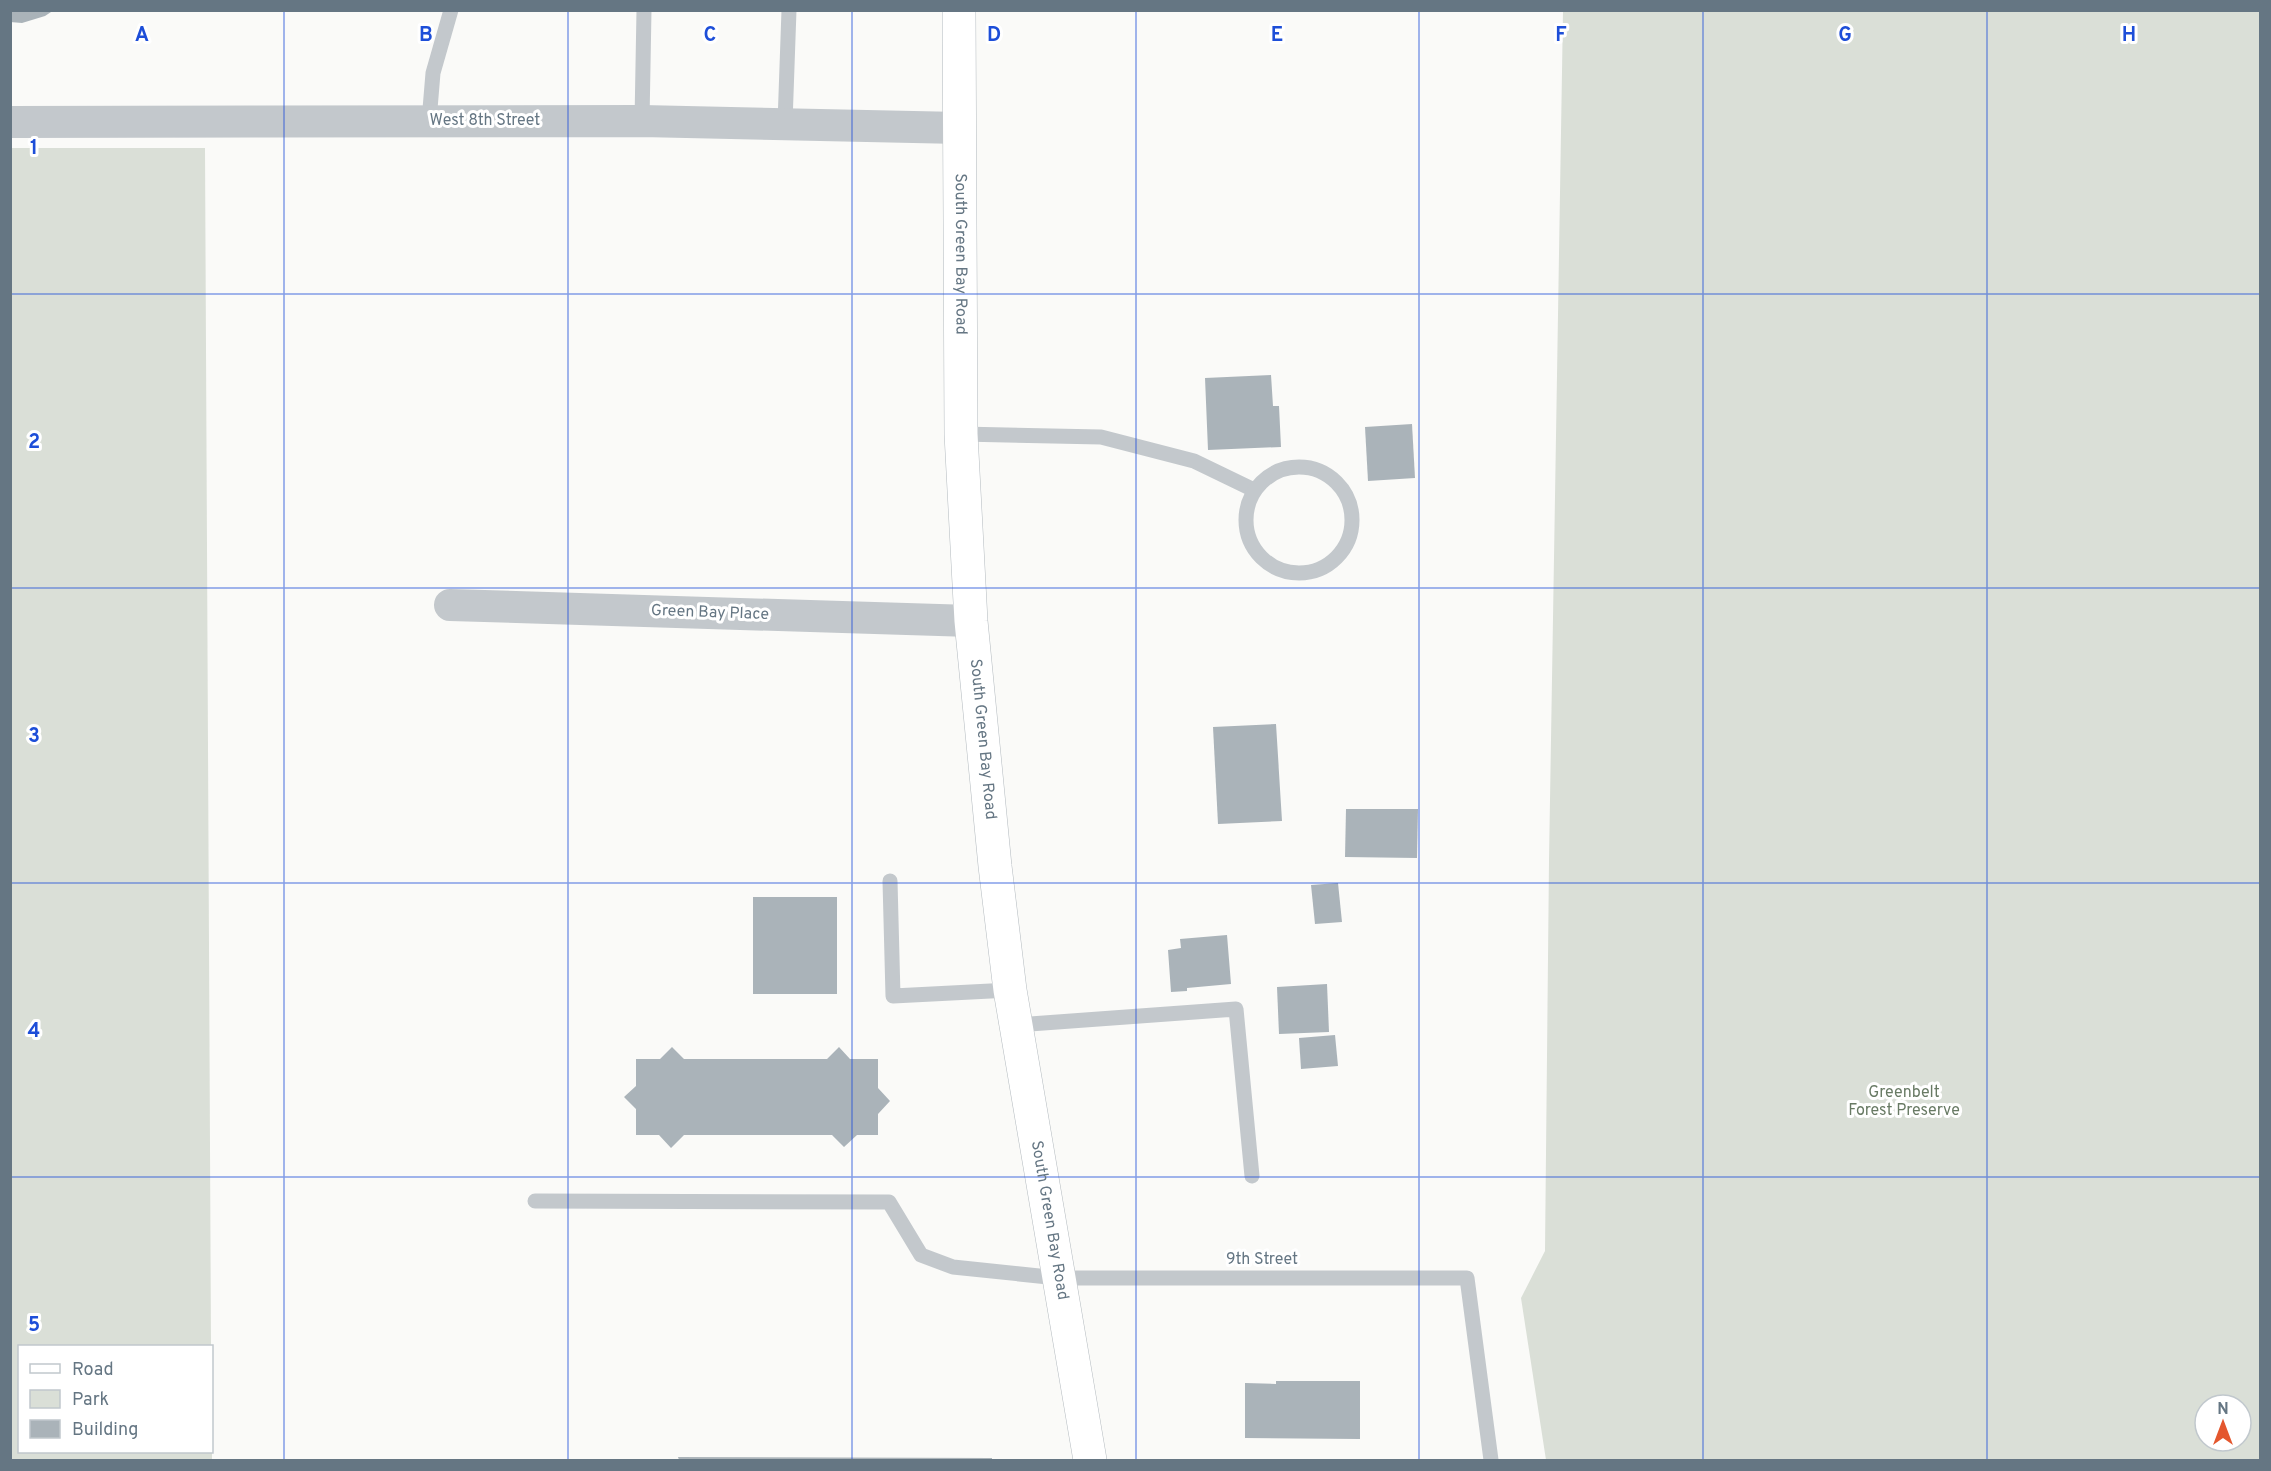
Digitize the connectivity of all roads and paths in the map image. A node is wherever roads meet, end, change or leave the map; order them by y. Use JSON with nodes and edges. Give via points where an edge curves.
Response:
{"nodes":[{"id":1,"x":451,"y":10,"type":"edge"},
{"id":2,"x":644,"y":10,"type":"edge"},
{"id":3,"x":789,"y":10,"type":"edge"},
{"id":4,"x":960,"y":10,"type":"edge"},
{"id":5,"x":429,"y":121,"type":"junction"},
{"id":6,"x":642,"y":121,"type":"junction"},
{"id":7,"x":10,"y":122,"type":"edge"},
{"id":8,"x":785,"y":123,"type":"junction"},
{"id":9,"x":960,"y":128,"type":"junction"},
{"id":10,"x":961,"y":434,"type":"junction"},
{"id":11,"x":1254,"y":490,"type":"junction"},
{"id":12,"x":450,"y":605,"type":"dead end"},
{"id":13,"x":971,"y":621,"type":"junction"},
{"id":14,"x":890,"y":881,"type":"dead end"},
{"id":15,"x":1010,"y":990,"type":"junction"},
{"id":16,"x":1016,"y":1025,"type":"junction"},
{"id":17,"x":1252,"y":1176,"type":"dead end"},
{"id":18,"x":535,"y":1201,"type":"dead end"},
{"id":19,"x":1058,"y":1278,"type":"junction"},
{"id":20,"x":1090,"y":1461,"type":"edge"},
{"id":21,"x":1491,"y":1461,"type":"edge"}],
"edges":[{"from":1,"to":5,"type":"lane","via":[[433,73]]},
{"from":2,"to":6,"type":"lane"},
{"from":3,"to":8,"type":"lane"},
{"from":4,"to":9,"type":"main road","name":"South Green Bay Road"},
{"from":5,"to":6,"type":"street","name":"West 8th Street"},
{"from":5,"to":7,"type":"street","name":"West 8th Street"},
{"from":6,"to":8,"type":"street","name":"West 8th Street"},
{"from":8,"to":9,"type":"street","name":"West 8th Street"},
{"from":9,"to":10,"type":"main road","name":"South Green Bay Road"},
{"from":10,"to":11,"type":"lane","via":[[1101,437],[1194,461]]},
{"from":10,"to":13,"type":"main road","name":"South Green Bay Road"},
{"from":11,"to":11,"type":"lane","via":[[1266,478],[1297,467],[1329,476],[1349,502],[1350,535],[1343,550],[1313,572],[1277,569],[1251,544],[1246,526]]},
{"from":12,"to":13,"type":"street","name":"Green Bay Place"},
{"from":13,"to":15,"type":"main road","name":"South Green Bay Road"},
{"from":14,"to":15,"type":"lane","via":[[893,996]]},
{"from":15,"to":16,"type":"main road","name":"South Green Bay Road"},
{"from":16,"to":17,"type":"lane","via":[[1236,1009]]},
{"from":16,"to":19,"type":"main road","name":"South Green Bay Road"},
{"from":18,"to":19,"type":"lane","name":"9th Street","via":[[889,1202],[921,1255],[953,1267]]},
{"from":19,"to":20,"type":"main road","name":"South Green Bay Road"},
{"from":19,"to":21,"type":"lane","name":"9th Street","via":[[1467,1278]]}]}
